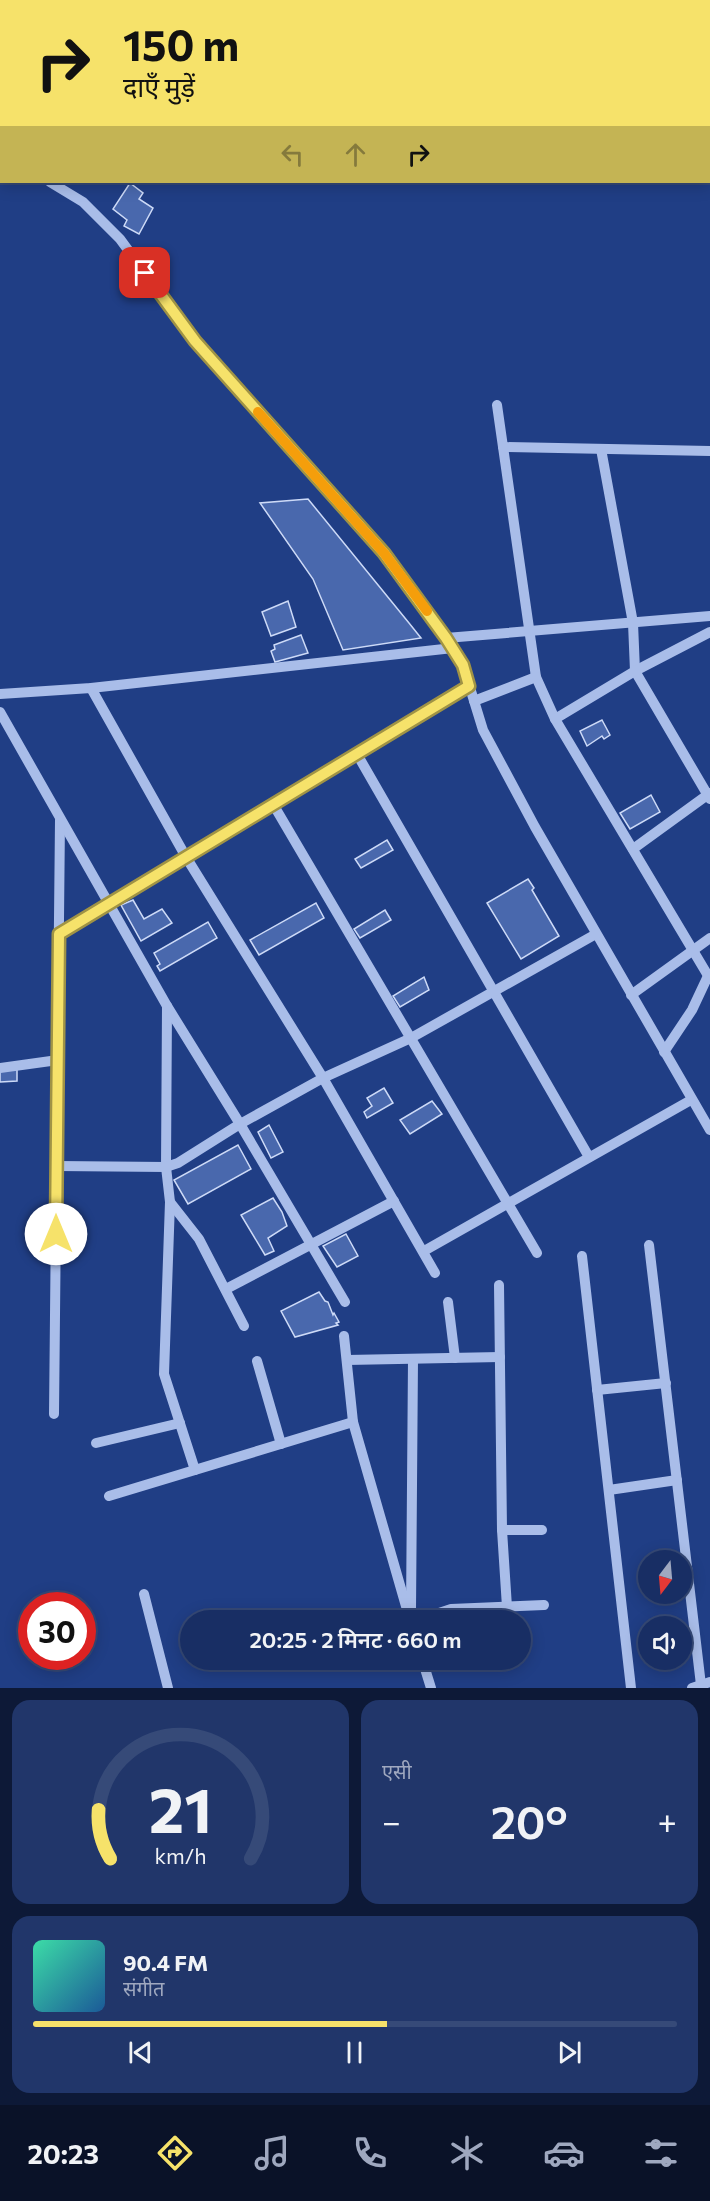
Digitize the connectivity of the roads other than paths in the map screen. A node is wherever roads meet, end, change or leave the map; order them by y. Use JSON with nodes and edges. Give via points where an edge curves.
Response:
{"nodes":[{"id":1,"x":52,"y":183,"type":"edge"},
{"id":2,"x":497,"y":405,"type":"dead end"},
{"id":3,"x":503,"y":447,"type":"junction"},
{"id":4,"x":602,"y":449,"type":"junction"},
{"id":5,"x":710,"y":451,"type":"edge"},
{"id":6,"x":710,"y":616,"type":"edge"},
{"id":7,"x":633,"y":622,"type":"junction"},
{"id":8,"x":529,"y":631,"type":"junction"},
{"id":9,"x":710,"y":632,"type":"edge"},
{"id":10,"x":446,"y":638,"type":"junction"},
{"id":11,"x":453,"y":648,"type":"junction"},
{"id":12,"x":635,"y":671,"type":"junction"},
{"id":13,"x":536,"y":677,"type":"junction"},
{"id":14,"x":469,"y":686,"type":"junction"},
{"id":15,"x":91,"y":688,"type":"junction"},
{"id":16,"x":0,"y":694,"type":"edge"},
{"id":17,"x":474,"y":701,"type":"junction"},
{"id":18,"x":0,"y":711,"type":"edge"},
{"id":19,"x":555,"y":719,"type":"junction"},
{"id":20,"x":357,"y":754,"type":"junction"},
{"id":21,"x":709,"y":796,"type":"edge"},
{"id":22,"x":273,"y":804,"type":"junction"},
{"id":23,"x":60,"y":818,"type":"junction"},
{"id":24,"x":633,"y":849,"type":"junction"},
{"id":25,"x":186,"y":857,"type":"junction"},
{"id":26,"x":109,"y":903,"type":"junction"},
{"id":27,"x":59,"y":934,"type":"junction"},
{"id":28,"x":596,"y":934,"type":"junction"},
{"id":29,"x":710,"y":938,"type":"edge"},
{"id":30,"x":693,"y":950,"type":"junction"},
{"id":31,"x":709,"y":977,"type":"edge"},
{"id":32,"x":494,"y":992,"type":"junction"},
{"id":33,"x":632,"y":995,"type":"junction"},
{"id":34,"x":167,"y":1006,"type":"junction"},
{"id":35,"x":411,"y":1038,"type":"junction"},
{"id":36,"x":664,"y":1052,"type":"junction"},
{"id":37,"x":58,"y":1060,"type":"junction"},
{"id":38,"x":0,"y":1068,"type":"edge"},
{"id":39,"x":323,"y":1078,"type":"junction"},
{"id":40,"x":691,"y":1100,"type":"junction"},
{"id":41,"x":710,"y":1105,"type":"edge"},
{"id":42,"x":699,"y":1110,"type":"junction"},
{"id":43,"x":240,"y":1124,"type":"junction"},
{"id":44,"x":710,"y":1130,"type":"edge"},
{"id":45,"x":589,"y":1158,"type":"junction"},
{"id":46,"x":57,"y":1166,"type":"junction"},
{"id":47,"x":166,"y":1167,"type":"junction"},
{"id":48,"x":394,"y":1201,"type":"junction"},
{"id":49,"x":170,"y":1202,"type":"junction"},
{"id":50,"x":508,"y":1203,"type":"junction"},
{"id":51,"x":310,"y":1244,"type":"junction"},
{"id":52,"x":649,"y":1245,"type":"dead end"},
{"id":53,"x":424,"y":1251,"type":"junction"},
{"id":54,"x":537,"y":1253,"type":"dead end"},
{"id":55,"x":582,"y":1256,"type":"dead end"},
{"id":56,"x":435,"y":1273,"type":"dead end"},
{"id":57,"x":499,"y":1285,"type":"dead end"},
{"id":58,"x":226,"y":1289,"type":"junction"},
{"id":59,"x":345,"y":1302,"type":"dead end"},
{"id":60,"x":448,"y":1302,"type":"dead end"},
{"id":61,"x":244,"y":1326,"type":"dead end"},
{"id":62,"x":344,"y":1336,"type":"dead end"},
{"id":63,"x":500,"y":1357,"type":"junction"},
{"id":64,"x":455,"y":1358,"type":"junction"},
{"id":65,"x":412,"y":1359,"type":"junction"},
{"id":66,"x":347,"y":1360,"type":"junction"},
{"id":67,"x":257,"y":1361,"type":"dead end"},
{"id":68,"x":666,"y":1383,"type":"junction"},
{"id":69,"x":597,"y":1390,"type":"junction"},
{"id":70,"x":54,"y":1414,"type":"dead end"},
{"id":71,"x":354,"y":1422,"type":"junction"},
{"id":72,"x":180,"y":1423,"type":"junction"},
{"id":73,"x":96,"y":1443,"type":"dead end"},
{"id":74,"x":281,"y":1444,"type":"junction"},
{"id":75,"x":195,"y":1470,"type":"junction"},
{"id":76,"x":677,"y":1480,"type":"junction"},
{"id":77,"x":609,"y":1490,"type":"junction"},
{"id":78,"x":109,"y":1496,"type":"dead end"},
{"id":79,"x":502,"y":1530,"type":"junction"},
{"id":80,"x":542,"y":1530,"type":"dead end"},
{"id":81,"x":144,"y":1594,"type":"dead end"},
{"id":82,"x":544,"y":1605,"type":"dead end"},
{"id":83,"x":507,"y":1607,"type":"junction"},
{"id":84,"x":407,"y":1610,"type":"edge"},
{"id":85,"x":410,"y":1610,"type":"edge"},
{"id":86,"x":451,"y":1610,"type":"edge"},
{"id":87,"x":425,"y":1670,"type":"edge"},
{"id":88,"x":701,"y":1685,"type":"edge"},
{"id":89,"x":168,"y":1688,"type":"edge"},
{"id":90,"x":431,"y":1688,"type":"edge"},
{"id":91,"x":631,"y":1688,"type":"edge"}],
"edges":[{"from":1,"to":10,"type":"street","via":[[83,202],[120,239],[195,341],[384,553]]},
{"from":2,"to":3,"type":"street"},
{"from":3,"to":4,"type":"street"},
{"from":3,"to":8,"type":"street"},
{"from":4,"to":5,"type":"street"},
{"from":4,"to":7,"type":"street"},
{"from":6,"to":7,"type":"street"},
{"from":7,"to":8,"type":"street"},
{"from":7,"to":12,"type":"street"},
{"from":8,"to":10,"type":"street"},
{"from":8,"to":13,"type":"street"},
{"from":9,"to":12,"type":"street"},
{"from":10,"to":11,"type":"street"},
{"from":11,"to":14,"type":"street"},
{"from":11,"to":15,"type":"street"},
{"from":12,"to":19,"type":"street"},
{"from":12,"to":21,"type":"street"},
{"from":13,"to":17,"type":"street"},
{"from":13,"to":19,"type":"street"},
{"from":14,"to":17,"type":"street"},
{"from":14,"to":20,"type":"street"},
{"from":15,"to":16,"type":"street"},
{"from":15,"to":25,"type":"street"},
{"from":17,"to":28,"type":"street","via":[[483,730]]},
{"from":18,"to":23,"type":"street"},
{"from":19,"to":24,"type":"street"},
{"from":20,"to":22,"type":"street"},
{"from":20,"to":32,"type":"street"},
{"from":21,"to":24,"type":"street"},
{"from":22,"to":25,"type":"street"},
{"from":22,"to":35,"type":"street"},
{"from":23,"to":26,"type":"street"},
{"from":23,"to":27,"type":"street"},
{"from":24,"to":30,"type":"street"},
{"from":25,"to":26,"type":"street"},
{"from":25,"to":39,"type":"street"},
{"from":26,"to":27,"type":"street"},
{"from":26,"to":34,"type":"street"},
{"from":27,"to":37,"type":"street"},
{"from":28,"to":32,"type":"street"},
{"from":28,"to":33,"type":"street"},
{"from":29,"to":30,"type":"street"},
{"from":30,"to":31,"type":"street"},
{"from":30,"to":33,"type":"street"},
{"from":31,"to":36,"type":"street"},
{"from":32,"to":35,"type":"street"},
{"from":32,"to":45,"type":"street"},
{"from":33,"to":36,"type":"street"},
{"from":34,"to":43,"type":"street"},
{"from":34,"to":47,"type":"street"},
{"from":35,"to":39,"type":"street"},
{"from":35,"to":50,"type":"street"},
{"from":36,"to":40,"type":"street"},
{"from":37,"to":38,"type":"street"},
{"from":37,"to":46,"type":"street"},
{"from":39,"to":43,"type":"street"},
{"from":39,"to":48,"type":"street"},
{"from":40,"to":42,"type":"street"},
{"from":40,"to":45,"type":"street"},
{"from":41,"to":42,"type":"street"},
{"from":42,"to":44,"type":"street"},
{"from":43,"to":47,"type":"street"},
{"from":43,"to":51,"type":"street"},
{"from":45,"to":50,"type":"street"},
{"from":46,"to":47,"type":"street"},
{"from":46,"to":70,"type":"street"},
{"from":47,"to":49,"type":"street"},
{"from":48,"to":51,"type":"street"},
{"from":48,"to":53,"type":"street"},
{"from":49,"to":58,"type":"street","via":[[199,1239]]},
{"from":49,"to":72,"type":"street","via":[[164,1374]]},
{"from":50,"to":53,"type":"street"},
{"from":50,"to":54,"type":"street"},
{"from":51,"to":58,"type":"street"},
{"from":51,"to":59,"type":"street"},
{"from":52,"to":68,"type":"street"},
{"from":53,"to":56,"type":"street"},
{"from":55,"to":69,"type":"street"},
{"from":57,"to":63,"type":"street"},
{"from":58,"to":61,"type":"street"},
{"from":60,"to":64,"type":"street"},
{"from":62,"to":66,"type":"street"},
{"from":63,"to":64,"type":"street"},
{"from":63,"to":79,"type":"street"},
{"from":64,"to":65,"type":"street"},
{"from":65,"to":66,"type":"street"},
{"from":65,"to":85,"type":"street"},
{"from":66,"to":71,"type":"street"},
{"from":67,"to":74,"type":"street"},
{"from":68,"to":69,"type":"street"},
{"from":68,"to":76,"type":"street"},
{"from":69,"to":77,"type":"street"},
{"from":71,"to":74,"type":"street"},
{"from":71,"to":84,"type":"street"},
{"from":72,"to":73,"type":"street"},
{"from":72,"to":75,"type":"street"},
{"from":74,"to":75,"type":"street"},
{"from":75,"to":78,"type":"street"},
{"from":76,"to":77,"type":"street"},
{"from":76,"to":88,"type":"street"},
{"from":77,"to":91,"type":"street"},
{"from":79,"to":80,"type":"street"},
{"from":79,"to":83,"type":"street"},
{"from":81,"to":89,"type":"street"},
{"from":82,"to":83,"type":"street"},
{"from":83,"to":86,"type":"street"},
{"from":87,"to":90,"type":"street"}]}
